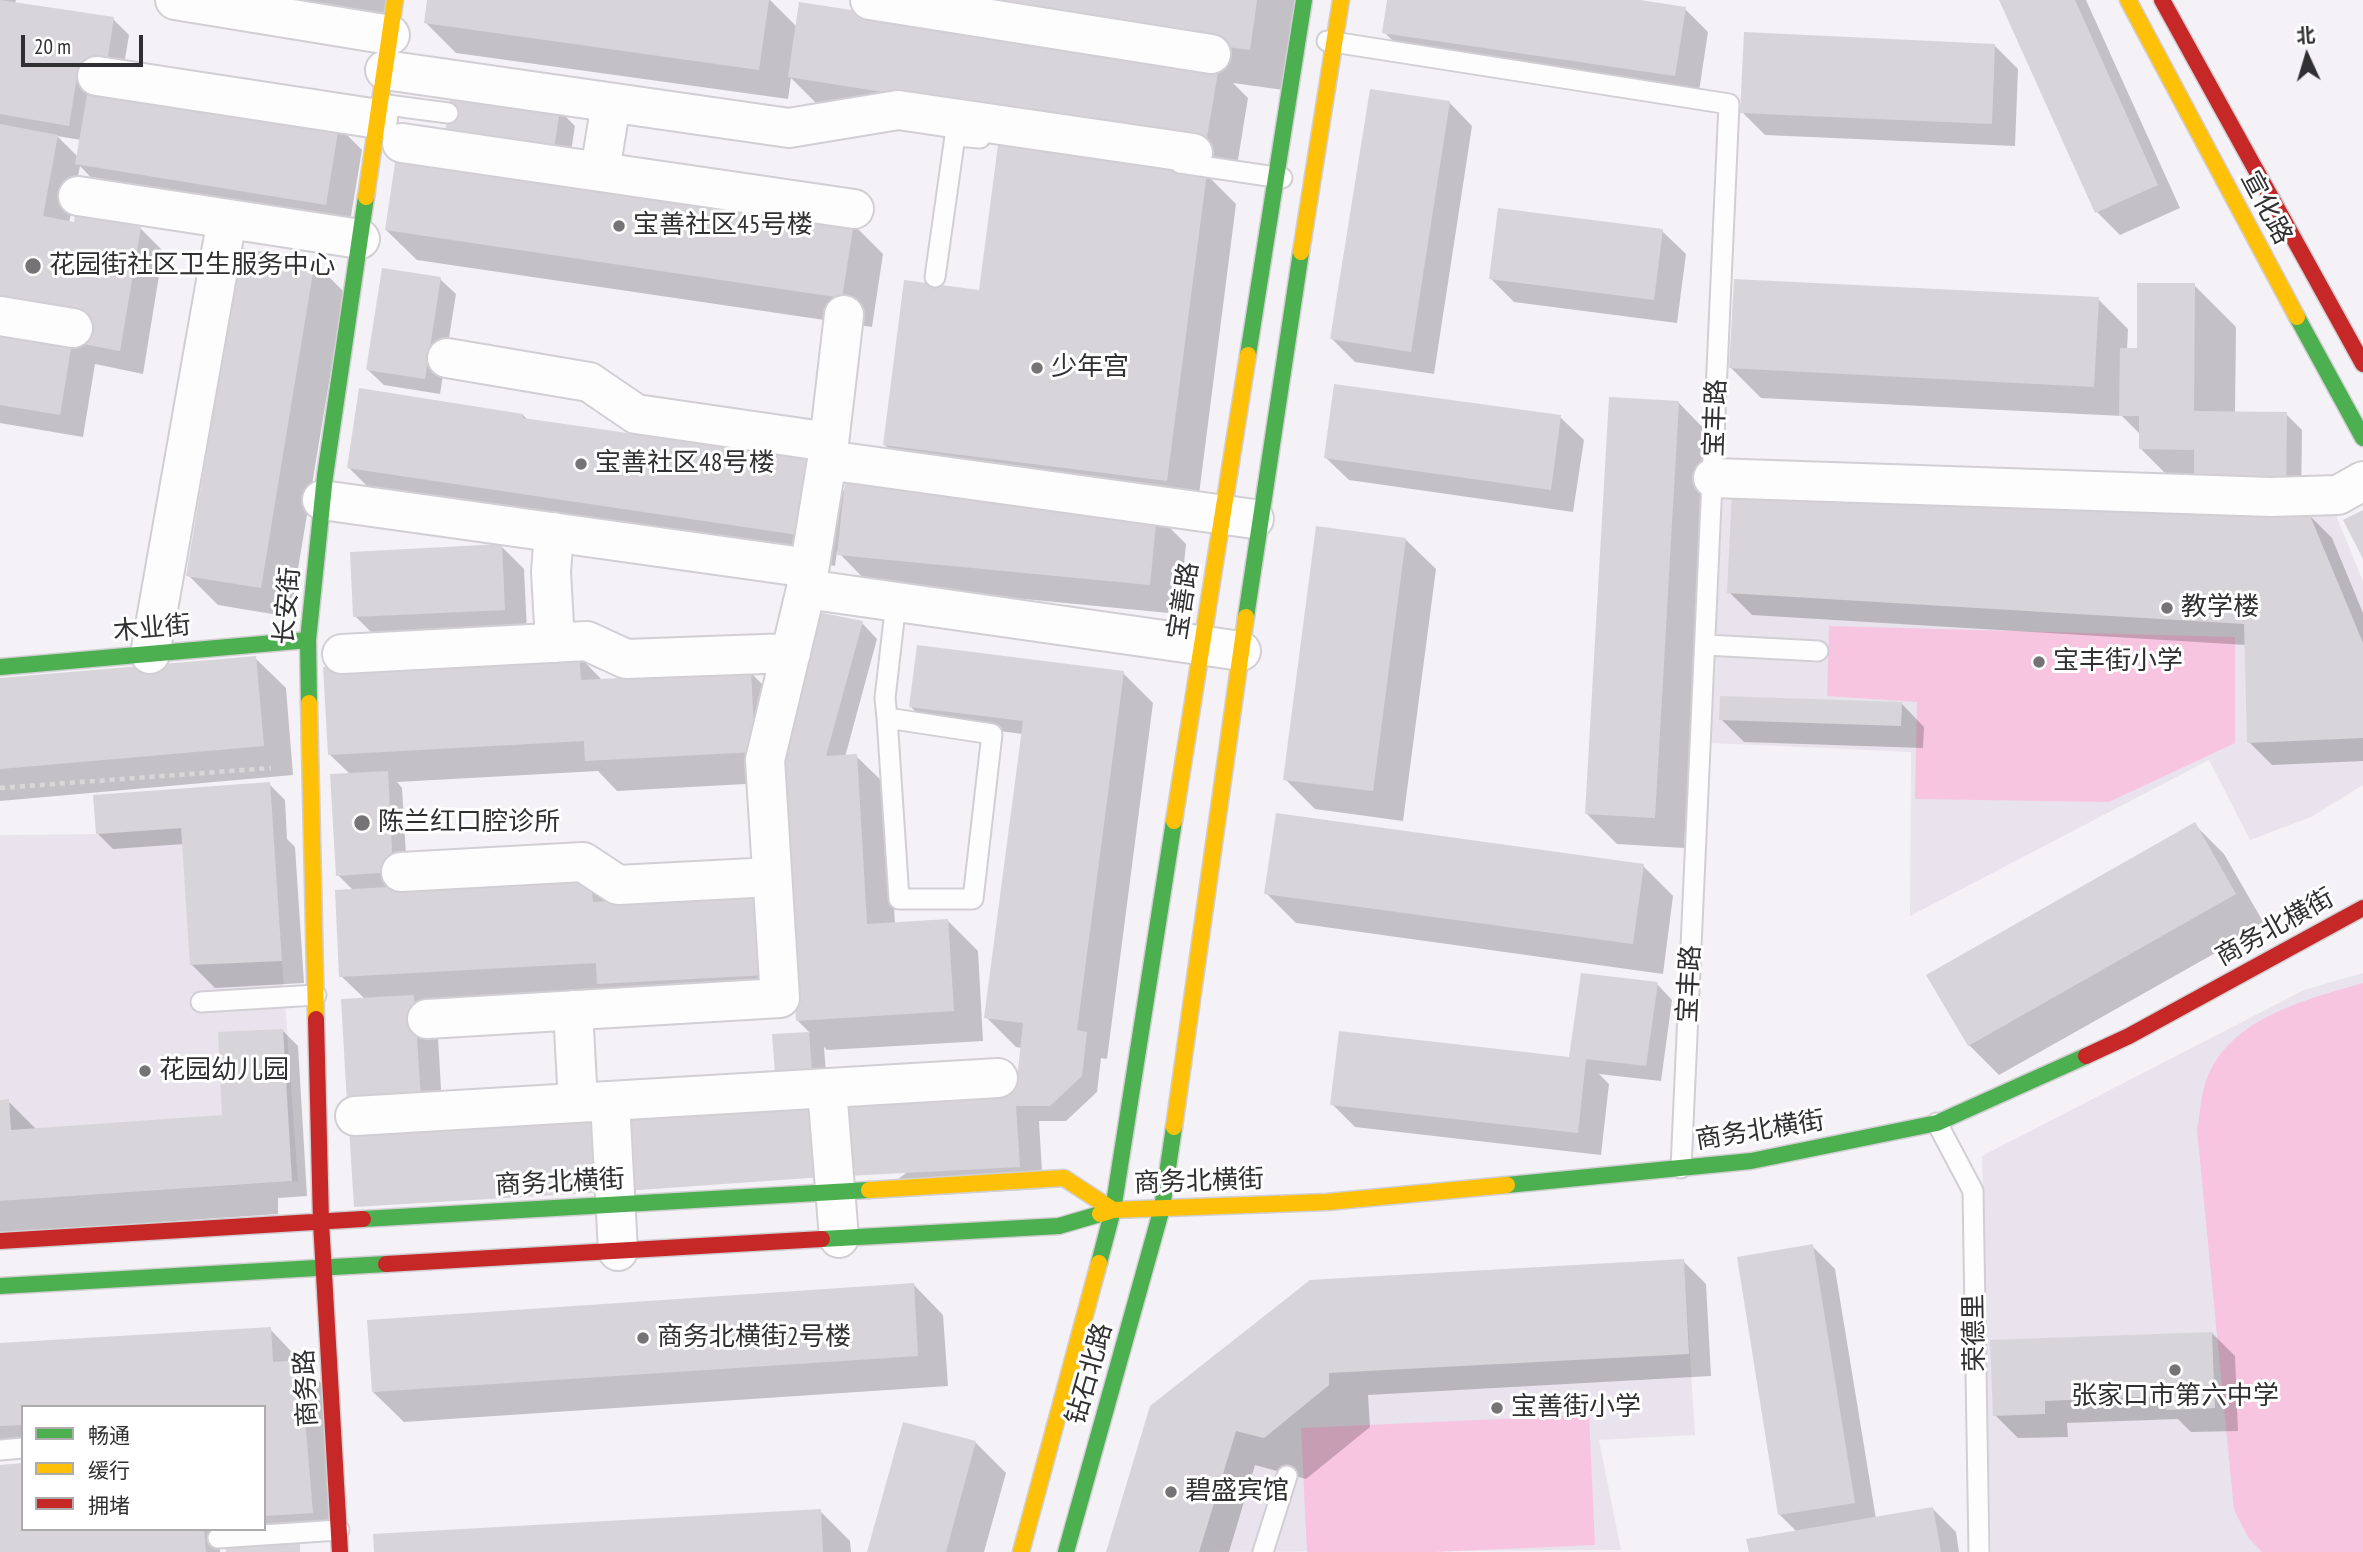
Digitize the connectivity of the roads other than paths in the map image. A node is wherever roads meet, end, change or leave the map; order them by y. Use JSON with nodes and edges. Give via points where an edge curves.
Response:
{"nodes":[{"id":1,"x":176,"y":0,"type":"edge"},
{"id":2,"x":870,"y":0,"type":"edge"},
{"id":3,"x":1304,"y":0,"type":"edge"},
{"id":4,"x":1341,"y":0,"type":"edge"},
{"id":5,"x":2128,"y":0,"type":"edge"},
{"id":6,"x":2162,"y":0,"type":"edge"},
{"id":7,"x":1298,"y":37,"type":"junction"},
{"id":8,"x":1335,"y":42,"type":"junction"},
{"id":9,"x":1210,"y":54,"type":"dead end"},
{"id":10,"x":97,"y":76,"type":"dead end"},
{"id":11,"x":388,"y":78,"type":"edge"},
{"id":12,"x":611,"y":103,"type":"junction"},
{"id":13,"x":448,"y":113,"type":"dead end"},
{"id":14,"x":1194,"y":153,"type":"dead end"},
{"id":15,"x":600,"y":171,"type":"junction"},
{"id":16,"x":1276,"y":177,"type":"junction"},
{"id":17,"x":1312,"y":182,"type":"junction"},
{"id":18,"x":78,"y":196,"type":"dead end"},
{"id":19,"x":854,"y":209,"type":"dead end"},
{"id":20,"x":227,"y":219,"type":"junction"},
{"id":21,"x":360,"y":239,"type":"junction"},
{"id":22,"x":935,"y":276,"type":"dead end"},
{"id":23,"x":844,"y":315,"type":"dead end"},
{"id":24,"x":0,"y":316,"type":"edge"},
{"id":25,"x":73,"y":328,"type":"dead end"},
{"id":26,"x":447,"y":358,"type":"dead end"},
{"id":27,"x":2363,"y":364,"type":"edge"},
{"id":28,"x":2363,"y":438,"type":"edge"},
{"id":29,"x":828,"y":451,"type":"junction"},
{"id":30,"x":1713,"y":478,"type":"junction"},
{"id":31,"x":2363,"y":481,"type":"edge"},
{"id":32,"x":322,"y":500,"type":"junction"},
{"id":33,"x":1223,"y":513,"type":"junction"},
{"id":34,"x":1260,"y":520,"type":"junction"},
{"id":35,"x":554,"y":532,"type":"junction"},
{"id":36,"x":808,"y":579,"type":"junction"},
{"id":37,"x":896,"y":602,"type":"junction"},
{"id":38,"x":555,"y":643,"type":"junction"},
{"id":39,"x":1706,"y":645,"type":"junction"},
{"id":40,"x":1202,"y":646,"type":"junction"},
{"id":41,"x":325,"y":647,"type":"junction"},
{"id":42,"x":1241,"y":651,"type":"junction"},
{"id":43,"x":1818,"y":651,"type":"dead end"},
{"id":44,"x":791,"y":653,"type":"junction"},
{"id":45,"x":150,"y":654,"type":"junction"},
{"id":46,"x":0,"y":667,"type":"edge"},
{"id":47,"x":887,"y":718,"type":"junction"},
{"id":48,"x":401,"y":872,"type":"dead end"},
{"id":49,"x":772,"y":877,"type":"junction"},
{"id":50,"x":2363,"y":908,"type":"edge"},
{"id":51,"x":316,"y":995,"type":"junction"},
{"id":52,"x":201,"y":1002,"type":"dead end"},
{"id":53,"x":573,"y":1010,"type":"junction"},
{"id":54,"x":427,"y":1019,"type":"dead end"},
{"id":55,"x":998,"y":1078,"type":"dead end"},
{"id":56,"x":827,"y":1088,"type":"junction"},
{"id":57,"x":594,"y":1102,"type":"junction"},
{"id":58,"x":355,"y":1116,"type":"dead end"},
{"id":59,"x":1937,"y":1123,"type":"junction"},
{"id":60,"x":1681,"y":1168,"type":"junction"},
{"id":61,"x":835,"y":1191,"type":"junction"},
{"id":62,"x":615,"y":1205,"type":"junction"},
{"id":63,"x":1162,"y":1208,"type":"junction"},
{"id":64,"x":1113,"y":1210,"type":"junction"},
{"id":65,"x":321,"y":1222,"type":"junction"},
{"id":66,"x":839,"y":1238,"type":"junction"},
{"id":67,"x":0,"y":1241,"type":"edge"},
{"id":68,"x":618,"y":1251,"type":"junction"},
{"id":69,"x":325,"y":1268,"type":"junction"},
{"id":70,"x":0,"y":1286,"type":"edge"},
{"id":71,"x":21,"y":1448,"type":"edge"},
{"id":72,"x":0,"y":1450,"type":"edge"},
{"id":73,"x":1287,"y":1476,"type":"dead end"},
{"id":74,"x":339,"y":1530,"type":"junction"},
{"id":75,"x":219,"y":1540,"type":"edge"},
{"id":76,"x":340,"y":1552,"type":"edge"},
{"id":77,"x":1021,"y":1552,"type":"edge"},
{"id":78,"x":1066,"y":1552,"type":"edge"},
{"id":79,"x":1263,"y":1552,"type":"edge"},
{"id":80,"x":1979,"y":1552,"type":"edge"}],
"edges":[{"from":1,"to":11,"type":"street"},
{"from":2,"to":9,"type":"street"},
{"from":3,"to":7,"type":"main road","name":"宝善路"},
{"from":4,"to":8,"type":"main road"},
{"from":5,"to":28,"type":"main road","name":"宣化路"},
{"from":6,"to":27,"type":"main road","name":"宣化路"},
{"from":7,"to":8,"type":"lane","name":"宝丰路"},
{"from":7,"to":16,"type":"main road","name":"宝善路"},
{"from":8,"to":17,"type":"main road"},
{"from":8,"to":30,"type":"lane","name":"宝丰路","via":[[1729,104]]},
{"from":10,"to":11,"type":"street"},
{"from":11,"to":12,"type":"street"},
{"from":11,"to":13,"type":"lane"},
{"from":11,"to":15,"type":"street"},
{"from":11,"to":21,"type":"main road","name":"长安街"},
{"from":12,"to":14,"type":"street","via":[[789,128],[898,110]]},
{"from":12,"to":15,"type":"street"},
{"from":15,"to":19,"type":"street"},
{"from":16,"to":17,"type":"lane"},
{"from":16,"to":22,"type":"lane","via":[[956,136]]},
{"from":16,"to":33,"type":"main road","name":"宝善路"},
{"from":17,"to":34,"type":"main road"},
{"from":18,"to":20,"type":"street"},
{"from":20,"to":21,"type":"street"},
{"from":20,"to":45,"type":"street"},
{"from":21,"to":32,"type":"main road","name":"长安街"},
{"from":23,"to":29,"type":"street"},
{"from":24,"to":25,"type":"street"},
{"from":26,"to":29,"type":"street","via":[[589,382],[636,414]]},
{"from":29,"to":33,"type":"street"},
{"from":29,"to":36,"type":"street"},
{"from":30,"to":31,"type":"street","via":[[2271,497],[2338,495]]},
{"from":30,"to":39,"type":"lane","name":"宝丰路"},
{"from":32,"to":35,"type":"street"},
{"from":32,"to":41,"type":"main road","name":"长安街"},
{"from":33,"to":34,"type":"street"},
{"from":33,"to":40,"type":"main road","name":"宝善路"},
{"from":34,"to":42,"type":"main road"},
{"from":35,"to":36,"type":"street"},
{"from":35,"to":38,"type":"street"},
{"from":36,"to":37,"type":"street"},
{"from":36,"to":44,"type":"street"},
{"from":37,"to":40,"type":"street"},
{"from":37,"to":47,"type":"lane","via":[[885,698]]},
{"from":38,"to":41,"type":"street"},
{"from":38,"to":44,"type":"street","via":[[587,641],[625,659]]},
{"from":39,"to":43,"type":"lane"},
{"from":39,"to":60,"type":"lane","name":"宝丰路"},
{"from":40,"to":42,"type":"street"},
{"from":40,"to":64,"type":"main road","name":"宝善路"},
{"from":41,"to":45,"type":"main road","name":"木业街"},
{"from":41,"to":51,"type":"main road","name":"长安街","via":[[310,766]]},
{"from":42,"to":63,"type":"main road"},
{"from":44,"to":49,"type":"street","via":[[765,760]]},
{"from":45,"to":46,"type":"main road","name":"木业街"},
{"from":47,"to":47,"type":"lane","via":[[900,899],[973,900],[992,734]]},
{"from":48,"to":49,"type":"street","via":[[583,862],[618,885]]},
{"from":49,"to":53,"type":"street","via":[[780,998]]},
{"from":50,"to":59,"type":"main road","name":"商务北横街","via":[[2129,1036]]},
{"from":51,"to":52,"type":"lane"},
{"from":51,"to":65,"type":"main road","name":"长安街"},
{"from":53,"to":54,"type":"street"},
{"from":53,"to":57,"type":"street"},
{"from":55,"to":56,"type":"street"},
{"from":56,"to":57,"type":"street"},
{"from":56,"to":61,"type":"street"},
{"from":57,"to":58,"type":"street"},
{"from":57,"to":62,"type":"street"},
{"from":59,"to":60,"type":"main road","name":"商务北横街","via":[[1751,1161]]},
{"from":59,"to":80,"type":"lane","name":"荣德里","via":[[1973,1191]]},
{"from":60,"to":63,"type":"main road","name":"商务北横街","via":[[1327,1202]]},
{"from":61,"to":62,"type":"main road","name":"商务北横街"},
{"from":61,"to":64,"type":"main road","name":"商务北横街","via":[[1064,1178]]},
{"from":61,"to":66,"type":"street"},
{"from":62,"to":65,"type":"main road","name":"商务北横街"},
{"from":62,"to":68,"type":"street"},
{"from":63,"to":64,"type":"main road","name":"商务北横街"},
{"from":63,"to":78,"type":"main road","name":"钻石北路"},
{"from":64,"to":66,"type":"main road","name":"商务北横街","via":[[1059,1226]]},
{"from":64,"to":77,"type":"main road","name":"钻石北路"},
{"from":65,"to":67,"type":"main road","name":"商务北横街"},
{"from":65,"to":69,"type":"main road","name":"商务路"},
{"from":66,"to":68,"type":"main road","name":"商务北横街"},
{"from":68,"to":69,"type":"main road","name":"商务北横街"},
{"from":69,"to":70,"type":"main road","name":"商务北横街"},
{"from":69,"to":74,"type":"main road","name":"商务路"},
{"from":71,"to":72,"type":"lane"},
{"from":73,"to":79,"type":"lane"},
{"from":74,"to":75,"type":"lane"},
{"from":74,"to":76,"type":"main road","name":"商务路"}]}
